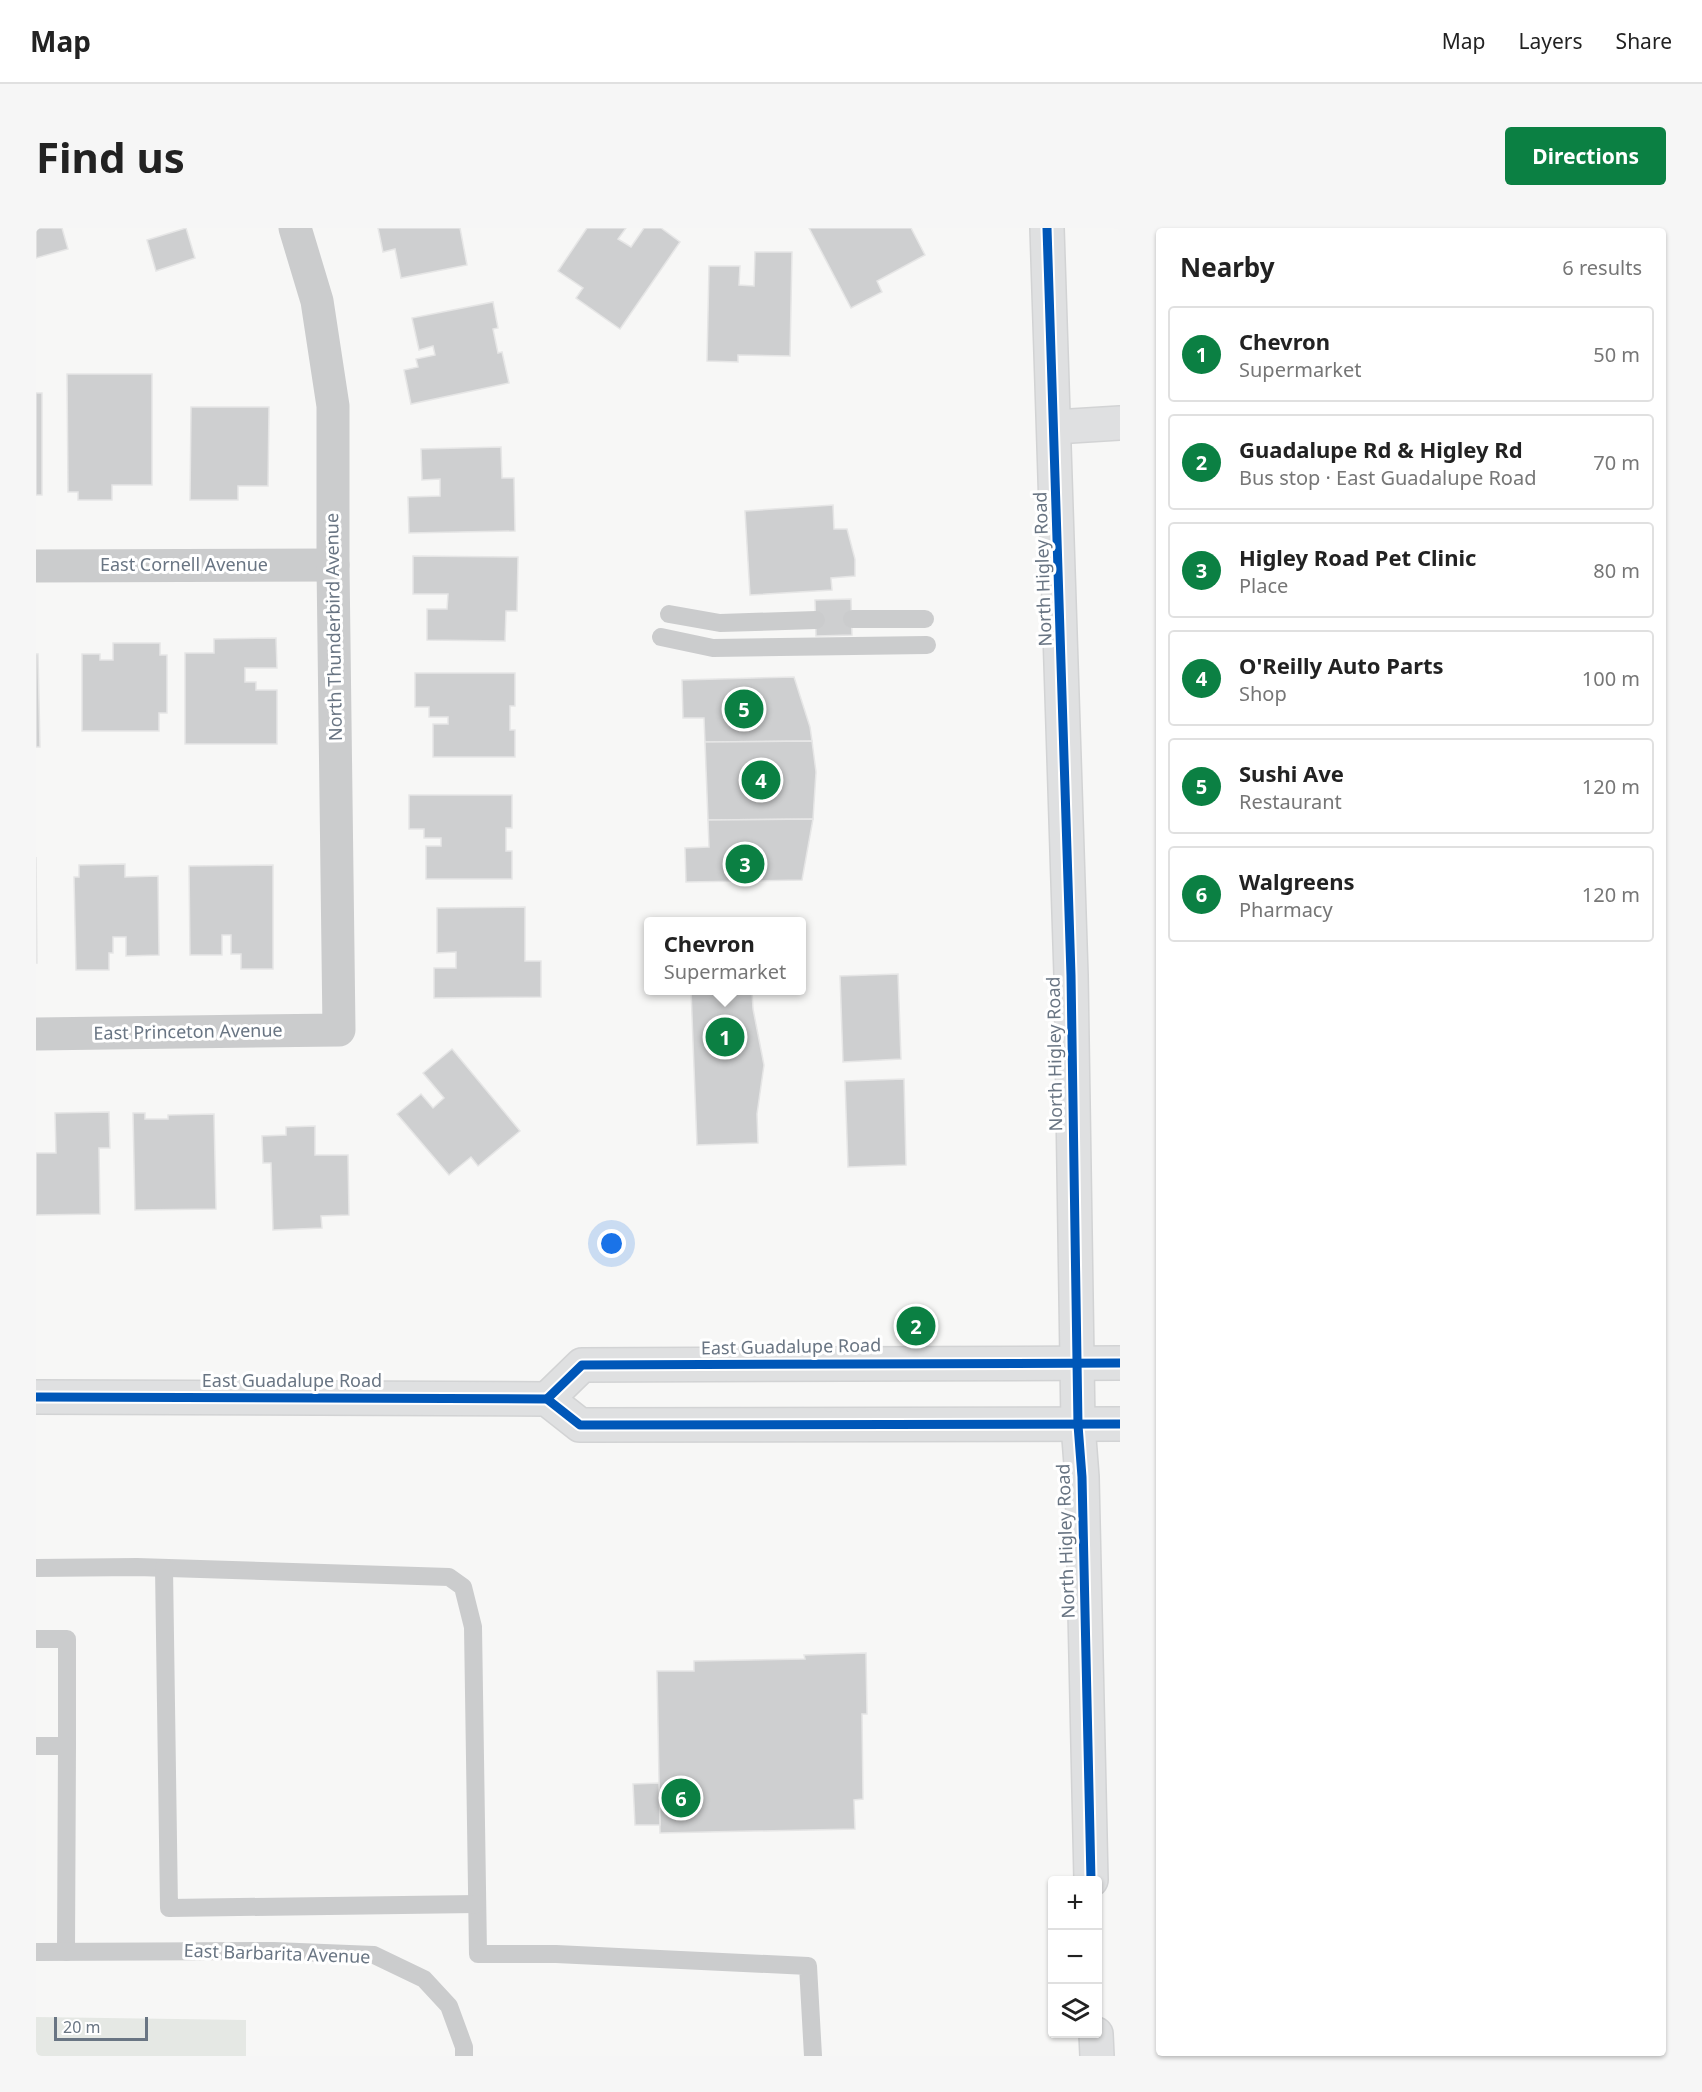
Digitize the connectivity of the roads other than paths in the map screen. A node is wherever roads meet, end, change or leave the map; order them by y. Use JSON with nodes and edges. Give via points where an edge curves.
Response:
{"nodes":[{"id":1,"x":295,"y":228,"type":"edge"},
{"id":2,"x":1047,"y":228,"type":"edge"},
{"id":3,"x":1120,"y":423,"type":"edge"},
{"id":4,"x":1055,"y":427,"type":"junction"},
{"id":5,"x":333,"y":565,"type":"junction"},
{"id":6,"x":36,"y":566,"type":"edge"},
{"id":7,"x":669,"y":614,"type":"dead end"},
{"id":8,"x":852,"y":619,"type":"dead end"},
{"id":9,"x":925,"y":619,"type":"dead end"},
{"id":10,"x":816,"y":620,"type":"dead end"},
{"id":11,"x":661,"y":637,"type":"dead end"},
{"id":12,"x":927,"y":645,"type":"dead end"},
{"id":13,"x":339,"y":1030,"type":"joint"},
{"id":14,"x":36,"y":1034,"type":"edge"},
{"id":15,"x":1077,"y":1362,"type":"junction"},
{"id":16,"x":1120,"y":1363,"type":"edge"},
{"id":17,"x":36,"y":1397,"type":"edge"},
{"id":18,"x":547,"y":1399,"type":"junction"},
{"id":19,"x":1120,"y":1424,"type":"edge"},
{"id":20,"x":1078,"y":1425,"type":"junction"},
{"id":21,"x":36,"y":1568,"type":"edge"},
{"id":22,"x":164,"y":1568,"type":"junction"},
{"id":23,"x":36,"y":1639,"type":"edge"},
{"id":24,"x":36,"y":1746,"type":"edge"},
{"id":25,"x":67,"y":1746,"type":"junction"},
{"id":26,"x":1091,"y":1876,"type":"edge"},
{"id":27,"x":477,"y":1904,"type":"junction"},
{"id":28,"x":36,"y":1952,"type":"edge"},
{"id":29,"x":66,"y":1952,"type":"junction"},
{"id":30,"x":1096,"y":2038,"type":"edge"},
{"id":31,"x":464,"y":2056,"type":"edge"},
{"id":32,"x":813,"y":2056,"type":"edge"},
{"id":33,"x":1097,"y":2056,"type":"edge"}],
"edges":[{"from":1,"to":5,"type":"street","name":"North Thunderbird Avenue","via":[[317,300],[333,406]]},
{"from":2,"to":4,"type":"main road","name":"North Higley Road"},
{"from":3,"to":4,"type":"main road"},
{"from":4,"to":15,"type":"main road","name":"North Higley Road","via":[[1071,975]]},
{"from":5,"to":6,"type":"street","name":"East Cornell Avenue"},
{"from":5,"to":13,"type":"street","name":"North Thunderbird Avenue"},
{"from":7,"to":10,"type":"lane","via":[[720,623]]},
{"from":8,"to":9,"type":"lane"},
{"from":11,"to":12,"type":"lane","via":[[713,648]]},
{"from":13,"to":14,"type":"street","name":"East Princeton Avenue"},
{"from":15,"to":16,"type":"main road","name":"East Guadalupe Road"},
{"from":15,"to":18,"type":"main road","name":"East Guadalupe Road","via":[[582,1365]]},
{"from":15,"to":20,"type":"main road","name":"North Higley Road"},
{"from":17,"to":18,"type":"main road","name":"East Guadalupe Road"},
{"from":18,"to":20,"type":"main road","via":[[580,1425]]},
{"from":19,"to":20,"type":"main road"},
{"from":20,"to":26,"type":"main road","name":"North Higley Road"},
{"from":21,"to":22,"type":"lane"},
{"from":22,"to":27,"type":"lane","via":[[449,1577],[464,1587],[473,1627]]},
{"from":22,"to":27,"type":"lane","via":[[169,1908]]},
{"from":23,"to":25,"type":"lane","via":[[67,1639]]},
{"from":24,"to":25,"type":"lane"},
{"from":25,"to":29,"type":"lane"},
{"from":27,"to":32,"type":"lane","via":[[478,1954],[808,1966]]},
{"from":28,"to":29,"type":"lane","name":"East Barbarita Avenue"},
{"from":29,"to":31,"type":"lane","name":"East Barbarita Avenue","via":[[274,1951],[374,1955],[424,1979],[449,2006]]},
{"from":30,"to":33,"type":"main road"}]}
